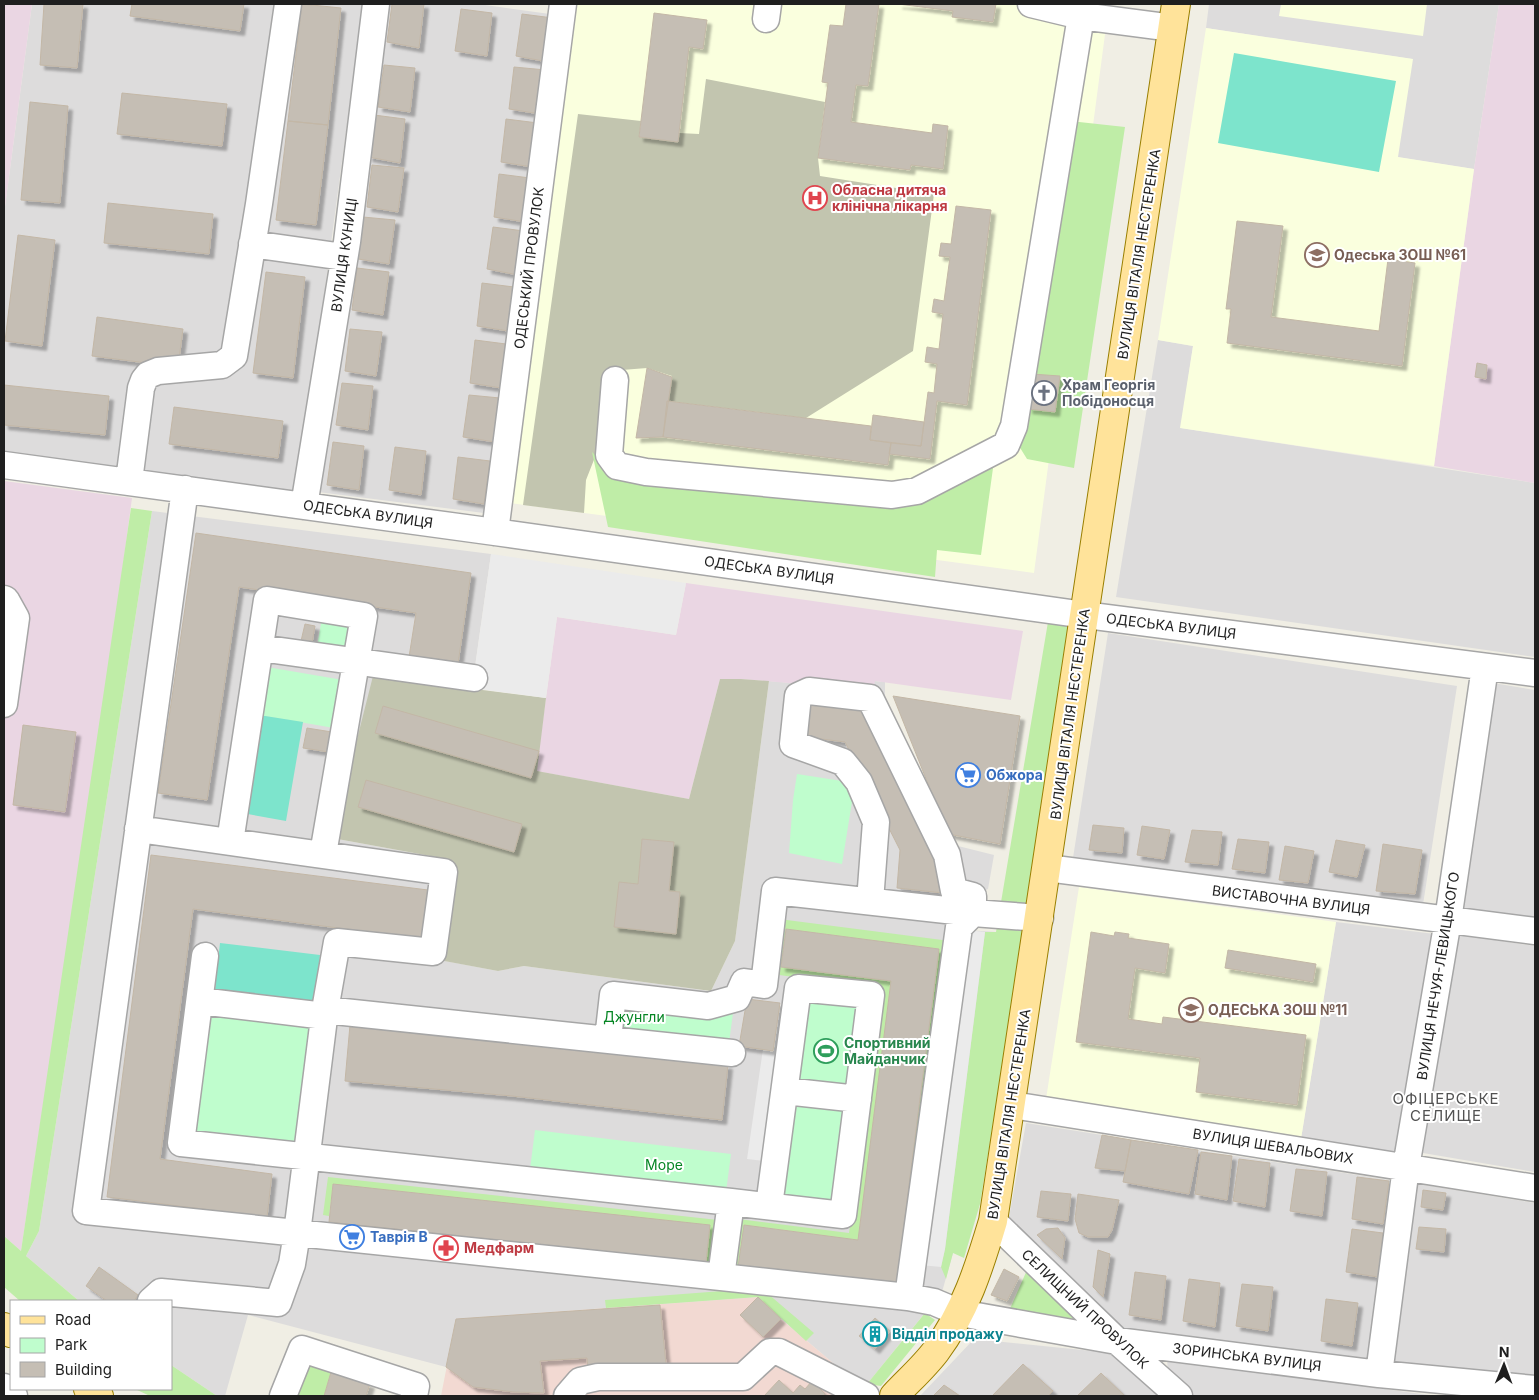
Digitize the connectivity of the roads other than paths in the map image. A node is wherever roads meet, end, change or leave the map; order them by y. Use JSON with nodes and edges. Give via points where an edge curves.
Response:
{"nodes":[{"id":1,"x":288,"y":4,"type":"edge"},
{"id":2,"x":376,"y":4,"type":"edge"},
{"id":3,"x":563,"y":4,"type":"edge"},
{"id":4,"x":1031,"y":4,"type":"edge"},
{"id":5,"x":1081,"y":16,"type":"junction"},
{"id":6,"x":1175,"y":16,"type":"edge"},
{"id":7,"x":252,"y":244,"type":"junction"},
{"id":8,"x":344,"y":257,"type":"junction"},
{"id":9,"x":616,"y":380,"type":"dead end"},
{"id":10,"x":4,"y":465,"type":"edge"},
{"id":11,"x":128,"y":481,"type":"junction"},
{"id":12,"x":185,"y":489,"type":"junction"},
{"id":13,"x":304,"y":506,"type":"junction"},
{"id":14,"x":495,"y":532,"type":"junction"},
{"id":15,"x":4,"y":599,"type":"edge"},
{"id":16,"x":1085,"y":614,"type":"junction"},
{"id":17,"x":260,"y":648,"type":"junction"},
{"id":18,"x":356,"y":662,"type":"junction"},
{"id":19,"x":1485,"y":667,"type":"junction"},
{"id":20,"x":1535,"y":673,"type":"edge"},
{"id":21,"x":474,"y":678,"type":"dead end"},
{"id":22,"x":4,"y":704,"type":"edge"},
{"id":23,"x":138,"y":829,"type":"junction"},
{"id":24,"x":230,"y":842,"type":"junction"},
{"id":25,"x":323,"y":854,"type":"junction"},
{"id":26,"x":1047,"y":868,"type":"junction"},
{"id":27,"x":870,"y":901,"type":"junction"},
{"id":28,"x":973,"y":913,"type":"junction"},
{"id":29,"x":1040,"y":918,"type":"junction"},
{"id":30,"x":1448,"y":920,"type":"junction"},
{"id":31,"x":1535,"y":931,"type":"edge"},
{"id":32,"x":205,"y":956,"type":"dead end"},
{"id":33,"x":764,"y":985,"type":"junction"},
{"id":34,"x":798,"y":988,"type":"junction"},
{"id":35,"x":200,"y":1001,"type":"junction"},
{"id":36,"x":325,"y":1013,"type":"junction"},
{"id":37,"x":608,"y":1039,"type":"junction"},
{"id":38,"x":732,"y":1053,"type":"dead end"},
{"id":39,"x":785,"y":1091,"type":"junction"},
{"id":40,"x":858,"y":1099,"type":"junction"},
{"id":41,"x":1012,"y":1105,"type":"junction"},
{"id":42,"x":305,"y":1158,"type":"junction"},
{"id":43,"x":1406,"y":1167,"type":"junction"},
{"id":44,"x":1535,"y":1188,"type":"edge"},
{"id":45,"x":730,"y":1202,"type":"junction"},
{"id":46,"x":769,"y":1206,"type":"junction"},
{"id":47,"x":993,"y":1221,"type":"junction"},
{"id":48,"x":297,"y":1233,"type":"junction"},
{"id":49,"x":720,"y":1277,"type":"junction"},
{"id":50,"x":908,"y":1297,"type":"junction"},
{"id":51,"x":152,"y":1300,"type":"edge"},
{"id":52,"x":960,"y":1313,"type":"junction"},
{"id":53,"x":1117,"y":1341,"type":"junction"},
{"id":54,"x":1379,"y":1374,"type":"junction"},
{"id":55,"x":4,"y":1387,"type":"edge"},
{"id":56,"x":1535,"y":1389,"type":"edge"},
{"id":57,"x":14,"y":1396,"type":"edge"},
{"id":58,"x":283,"y":1396,"type":"edge"},
{"id":59,"x":414,"y":1396,"type":"edge"},
{"id":60,"x":567,"y":1396,"type":"edge"},
{"id":61,"x":866,"y":1396,"type":"edge"},
{"id":62,"x":894,"y":1396,"type":"edge"},
{"id":63,"x":1179,"y":1396,"type":"edge"}],
"edges":[{"from":1,"to":7,"type":"street"},
{"from":2,"to":8,"type":"street","name":"ВУЛИЦЯ КУНИЦІ"},
{"from":3,"to":14,"type":"street","name":"ОДЕСЬКИЙ ПРОВУЛОК"},
{"from":4,"to":5,"type":"street"},
{"from":5,"to":6,"type":"street"},
{"from":5,"to":9,"type":"street","via":[[1014,426],[1006,445],[917,490],[892,495],[646,472],[617,466],[609,455]]},
{"from":6,"to":16,"type":"main road","name":"ВУЛИЦЯ ВІТАЛІЯ НЕСТЕРЕНКА"},
{"from":7,"to":8,"type":"street"},
{"from":7,"to":11,"type":"street","via":[[234,356],[222,365],[158,371],[148,375],[141,388]]},
{"from":8,"to":13,"type":"street","name":"ВУЛИЦЯ КУНИЦІ"},
{"from":10,"to":11,"type":"street","name":"ОДЕСЬКА ВУЛИЦЯ"},
{"from":11,"to":12,"type":"street","name":"ОДЕСЬКА ВУЛИЦЯ"},
{"from":12,"to":13,"type":"street","name":"ОДЕСЬКА ВУЛИЦЯ"},
{"from":12,"to":23,"type":"street"},
{"from":13,"to":14,"type":"street","name":"ОДЕСЬКА ВУЛИЦЯ"},
{"from":14,"to":16,"type":"street","name":"ОДЕСЬКА ВУЛИЦЯ"},
{"from":15,"to":22,"type":"street","via":[[16,618]]},
{"from":16,"to":19,"type":"street","name":"ОДЕСЬКА ВУЛИЦЯ"},
{"from":16,"to":26,"type":"main road","name":"ВУЛИЦЯ ВІТАЛІЯ НЕСТЕРЕНКА"},
{"from":17,"to":18,"type":"street"},
{"from":17,"to":18,"type":"street","via":[[267,600],[364,616]]},
{"from":17,"to":24,"type":"street"},
{"from":18,"to":21,"type":"street"},
{"from":18,"to":25,"type":"street"},
{"from":19,"to":20,"type":"street","name":"ОДЕСЬКА ВУЛИЦЯ"},
{"from":19,"to":30,"type":"street","name":"ВУЛИЦЯ НЕЧУЯ-ЛЕВИЦЬКОГО"},
{"from":23,"to":24,"type":"street"},
{"from":23,"to":48,"type":"street","name":"ЗОРИНСЬКА ВУЛИЦЯ","via":[[86,1211]]},
{"from":24,"to":25,"type":"street"},
{"from":25,"to":36,"type":"street","via":[[444,872],[433,952],[337,942]]},
{"from":26,"to":29,"type":"main road","name":"ВУЛИЦЯ ВІТАЛІЯ НЕСТЕРЕНКА"},
{"from":26,"to":30,"type":"street","name":"ВИСТАВОЧНА ВУЛИЦЯ"},
{"from":27,"to":28,"type":"street"},
{"from":27,"to":28,"type":"street","via":[[876,822],[859,782],[843,762],[793,744],[798,696],[809,691],[870,698],[947,855],[954,892],[973,896]]},
{"from":27,"to":33,"type":"street","via":[[775,891]]},
{"from":28,"to":29,"type":"street"},
{"from":28,"to":50,"type":"street","via":[[959,927]]},
{"from":29,"to":41,"type":"main road","name":"ВУЛИЦЯ ВІТАЛІЯ НЕСТЕРЕНКА"},
{"from":30,"to":31,"type":"street","name":"ВИСТАВОЧНА ВУЛИЦЯ"},
{"from":30,"to":43,"type":"street","name":"ВУЛИЦЯ НЕЧУЯ-ЛЕВИЦЬКОГО"},
{"from":32,"to":35,"type":"street"},
{"from":33,"to":34,"type":"street"},
{"from":33,"to":37,"type":"street","via":[[744,982],[737,998],[708,1006],[614,995]]},
{"from":34,"to":39,"type":"street"},
{"from":34,"to":40,"type":"street","via":[[872,996]]},
{"from":35,"to":36,"type":"street"},
{"from":35,"to":42,"type":"street","via":[[181,1143]]},
{"from":36,"to":37,"type":"street"},
{"from":36,"to":42,"type":"street"},
{"from":37,"to":38,"type":"street"},
{"from":39,"to":40,"type":"street"},
{"from":39,"to":46,"type":"street"},
{"from":40,"to":46,"type":"street","via":[[843,1215]]},
{"from":41,"to":43,"type":"street","name":"ВУЛИЦЯ ШЕВАЛЬОВИХ"},
{"from":41,"to":47,"type":"main road","name":"ВУЛИЦЯ ВІТАЛІЯ НЕСТЕРЕНКА"},
{"from":42,"to":45,"type":"street"},
{"from":42,"to":48,"type":"street"},
{"from":43,"to":44,"type":"street","name":"ВУЛИЦЯ ШЕВАЛЬОВИХ"},
{"from":43,"to":54,"type":"street","name":"ВУЛИЦЯ НЕЧУЯ-ЛЕВИЦЬКОГО"},
{"from":45,"to":46,"type":"street"},
{"from":45,"to":49,"type":"street"},
{"from":47,"to":52,"type":"main road","name":"ВУЛИЦЯ ВІТАЛІЯ НЕСТЕРЕНКА","via":[[978,1271]]},
{"from":47,"to":53,"type":"street","name":"СЕЛИЩНИЙ ПРОВУЛОК"},
{"from":48,"to":49,"type":"street","name":"ЗОРИНСЬКА ВУЛИЦЯ"},
{"from":48,"to":51,"type":"street","via":[[292,1264],[278,1303],[161,1292]]},
{"from":49,"to":50,"type":"street","name":"ЗОРИНСЬКА ВУЛИЦЯ"},
{"from":50,"to":52,"type":"street","name":"ЗОРИНСЬКА ВУЛИЦЯ","via":[[934,1302]]},
{"from":52,"to":53,"type":"street","name":"ЗОРИНСЬКА ВУЛИЦЯ"},
{"from":52,"to":62,"type":"main road","name":"ВУЛИЦЯ ВІТАЛІЯ НЕСТЕРЕНКА","via":[[936,1352]]},
{"from":53,"to":54,"type":"street","name":"ЗОРИНСЬКА ВУЛИЦЯ"},
{"from":53,"to":63,"type":"street","name":"СЕЛИЩНИЙ ПРОВУЛОК"},
{"from":54,"to":56,"type":"street","name":"ЗОРИНСЬКА ВУЛИЦЯ"},
{"from":55,"to":57,"type":"street"},
{"from":58,"to":59,"type":"street","via":[[302,1348],[416,1386]]},
{"from":60,"to":61,"type":"street","via":[[580,1381],[598,1377],[743,1377],[770,1352],[780,1352]]}]}
